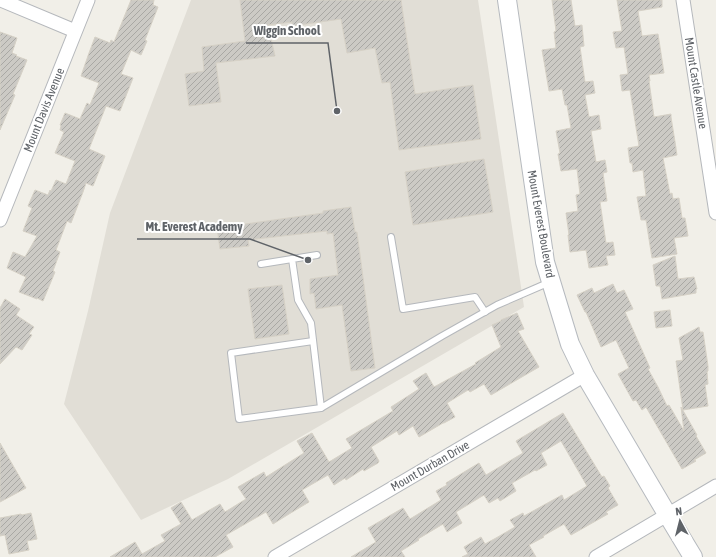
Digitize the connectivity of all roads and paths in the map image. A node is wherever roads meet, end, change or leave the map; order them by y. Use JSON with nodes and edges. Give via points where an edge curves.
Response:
{"nodes":[{"id":1,"x":1,"y":0,"type":"edge"},
{"id":2,"x":88,"y":0,"type":"edge"},
{"id":3,"x":507,"y":0,"type":"edge"},
{"id":4,"x":683,"y":0,"type":"edge"},
{"id":5,"x":75,"y":31,"type":"junction"},
{"id":6,"x":716,"y":213,"type":"edge"},
{"id":7,"x":0,"y":220,"type":"edge"},
{"id":8,"x":391,"y":237,"type":"dead end"},
{"id":9,"x":317,"y":255,"type":"dead end"},
{"id":10,"x":292,"y":259,"type":"junction"},
{"id":11,"x":261,"y":264,"type":"dead end"},
{"id":12,"x":551,"y":281,"type":"junction"},
{"id":13,"x":485,"y":312,"type":"junction"},
{"id":14,"x":313,"y":341,"type":"junction"},
{"id":15,"x":585,"y":375,"type":"junction"},
{"id":16,"x":321,"y":408,"type":"junction"},
{"id":17,"x":716,"y":486,"type":"edge"},
{"id":18,"x":667,"y":514,"type":"junction"},
{"id":19,"x":275,"y":557,"type":"edge"},
{"id":20,"x":596,"y":557,"type":"edge"},
{"id":21,"x":693,"y":557,"type":"edge"}],
"edges":[{"from":1,"to":5,"type":"street"},
{"from":2,"to":5,"type":"street","name":"Mount Davis Avenue"},
{"from":3,"to":12,"type":"street","name":"Mount Everest Boulevard","via":[[545,262]]},
{"from":4,"to":6,"type":"street","name":"Mount Castle Avenue"},
{"from":5,"to":7,"type":"street","name":"Mount Davis Avenue"},
{"from":8,"to":13,"type":"lane","via":[[403,309],[475,296]]},
{"from":9,"to":10,"type":"lane"},
{"from":10,"to":11,"type":"lane"},
{"from":10,"to":14,"type":"lane","via":[[298,300],[311,323]]},
{"from":12,"to":13,"type":"lane"},
{"from":12,"to":15,"type":"street","name":"Mount Everest Boulevard","via":[[570,344]]},
{"from":13,"to":16,"type":"lane"},
{"from":14,"to":16,"type":"lane"},
{"from":14,"to":16,"type":"lane","via":[[231,353],[239,419]]},
{"from":15,"to":18,"type":"street","name":"Mount Everest Boulevard"},
{"from":15,"to":19,"type":"street","name":"Mount Durban Drive"},
{"from":17,"to":18,"type":"street"},
{"from":18,"to":20,"type":"street"},
{"from":18,"to":21,"type":"street","name":"Mount Everest Boulevard"}]}
